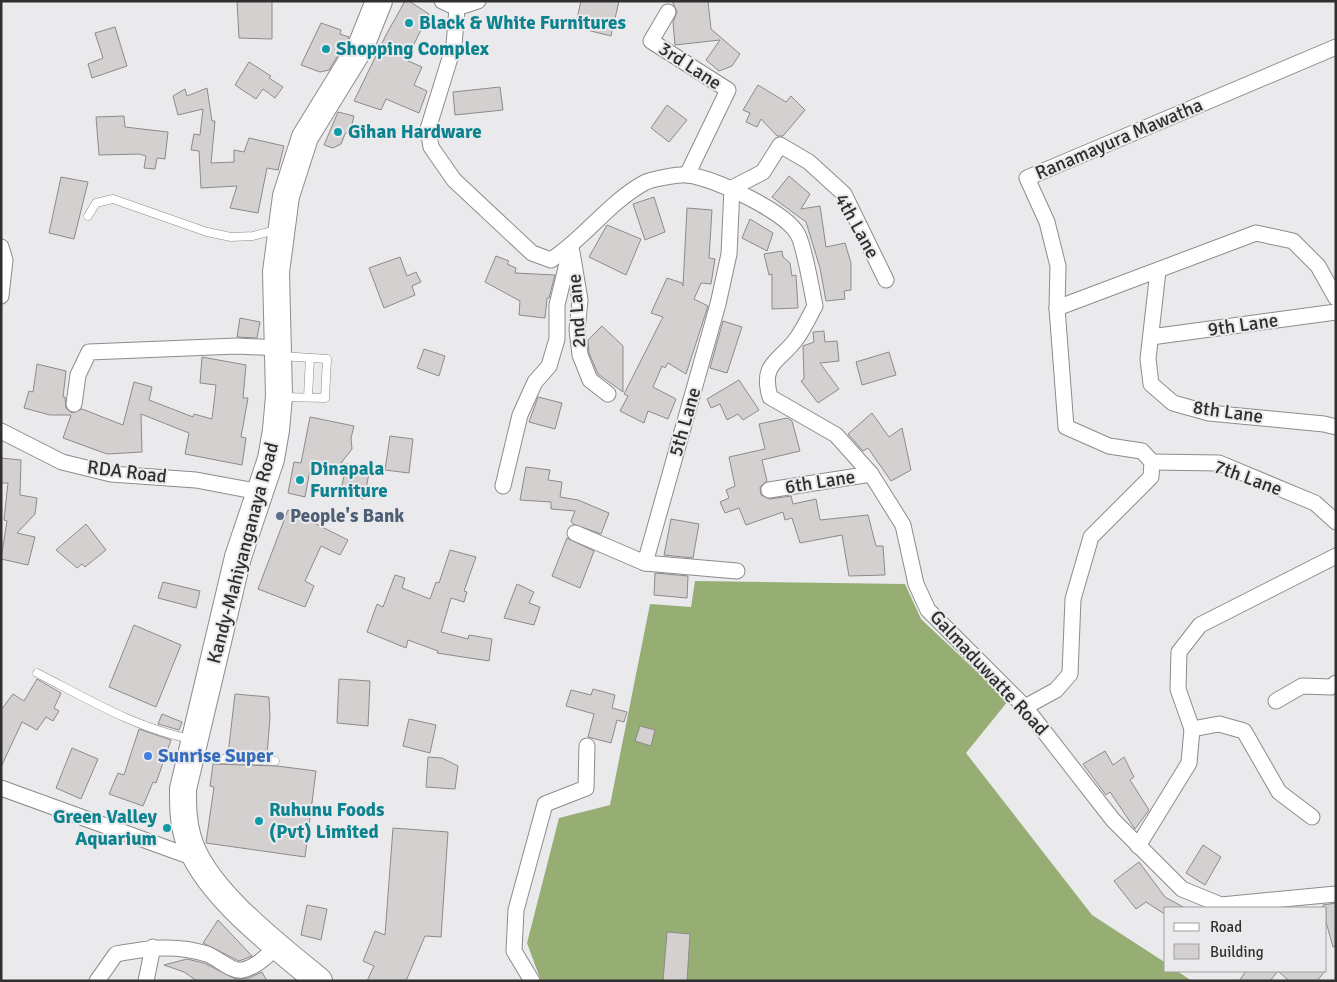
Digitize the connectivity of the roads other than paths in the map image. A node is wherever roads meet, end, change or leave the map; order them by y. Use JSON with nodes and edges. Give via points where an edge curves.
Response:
{"nodes":[{"id":1,"x":379,"y":1,"type":"edge"},
{"id":2,"x":442,"y":1,"type":"edge"},
{"id":3,"x":478,"y":1,"type":"edge"},
{"id":4,"x":457,"y":8,"type":"junction"},
{"id":5,"x":668,"y":12,"type":"dead end"},
{"id":6,"x":1336,"y":47,"type":"edge"},
{"id":7,"x":687,"y":175,"type":"junction"},
{"id":8,"x":732,"y":188,"type":"junction"},
{"id":9,"x":88,"y":216,"type":"dead end"},
{"id":10,"x":280,"y":229,"type":"junction"},
{"id":11,"x":1,"y":247,"type":"edge"},
{"id":12,"x":571,"y":247,"type":"junction"},
{"id":13,"x":1158,"y":271,"type":"junction"},
{"id":14,"x":886,"y":280,"type":"dead end"},
{"id":15,"x":1,"y":296,"type":"edge"},
{"id":16,"x":1336,"y":298,"type":"edge"},
{"id":17,"x":1057,"y":308,"type":"junction"},
{"id":18,"x":1336,"y":312,"type":"edge"},
{"id":19,"x":1151,"y":337,"type":"junction"},
{"id":20,"x":279,"y":352,"type":"junction"},
{"id":21,"x":310,"y":358,"type":"junction"},
{"id":22,"x":608,"y":394,"type":"dead end"},
{"id":23,"x":279,"y":396,"type":"junction"},
{"id":24,"x":308,"y":398,"type":"junction"},
{"id":25,"x":74,"y":404,"type":"dead end"},
{"id":26,"x":1336,"y":427,"type":"edge"},
{"id":27,"x":2,"y":433,"type":"edge"},
{"id":28,"x":1152,"y":462,"type":"junction"},
{"id":29,"x":871,"y":474,"type":"junction"},
{"id":30,"x":503,"y":486,"type":"dead end"},
{"id":31,"x":769,"y":490,"type":"dead end"},
{"id":32,"x":260,"y":492,"type":"junction"},
{"id":33,"x":1336,"y":522,"type":"edge"},
{"id":34,"x":575,"y":533,"type":"dead end"},
{"id":35,"x":1336,"y":556,"type":"edge"},
{"id":36,"x":645,"y":563,"type":"junction"},
{"id":37,"x":737,"y":571,"type":"dead end"},
{"id":38,"x":37,"y":673,"type":"dead end"},
{"id":39,"x":1336,"y":683,"type":"edge"},
{"id":40,"x":1276,"y":701,"type":"dead end"},
{"id":41,"x":1025,"y":707,"type":"junction"},
{"id":42,"x":1192,"y":729,"type":"junction"},
{"id":43,"x":587,"y":746,"type":"dead end"},
{"id":44,"x":191,"y":749,"type":"junction"},
{"id":45,"x":275,"y":761,"type":"dead end"},
{"id":46,"x":1,"y":788,"type":"edge"},
{"id":47,"x":1312,"y":817,"type":"dead end"},
{"id":48,"x":1138,"y":846,"type":"junction"},
{"id":49,"x":197,"y":859,"type":"junction"},
{"id":50,"x":1336,"y":894,"type":"edge"},
{"id":51,"x":278,"y":946,"type":"junction"},
{"id":52,"x":153,"y":947,"type":"junction"},
{"id":53,"x":98,"y":981,"type":"edge"},
{"id":54,"x":146,"y":981,"type":"edge"},
{"id":55,"x":319,"y":981,"type":"edge"},
{"id":56,"x":532,"y":981,"type":"edge"}],
"edges":[{"from":1,"to":10,"type":"highway","name":"Kandy-Mahiyanganaya Road","via":[[361,46],[305,137],[290,180]]},
{"from":2,"to":4,"type":"street"},
{"from":3,"to":4,"type":"street"},
{"from":4,"to":12,"type":"street","name":"Galmaduwatte Road","via":[[454,45],[428,129],[430,147],[454,180],[532,253],[551,260]]},
{"from":5,"to":7,"type":"street","name":"3rd Lane","via":[[651,41],[728,90]]},
{"from":6,"to":17,"type":"street","name":"Ranamayura Mawatha","via":[[1027,178],[1046,222],[1058,266]]},
{"from":7,"to":8,"type":"street","name":"Galmaduwatte Road"},
{"from":7,"to":12,"type":"street","name":"Galmaduwatte Road","via":[[646,182],[623,196]]},
{"from":8,"to":14,"type":"street","name":"4th Lane","via":[[763,172],[780,145],[808,162],[844,194]]},
{"from":8,"to":29,"type":"street","name":"Galmaduwatte Road","via":[[781,217],[798,233],[815,306],[797,339],[770,367],[766,381],[770,397],[836,435]]},
{"from":8,"to":36,"type":"street","name":"5th Lane","via":[[729,254],[718,304]]},
{"from":9,"to":10,"type":"lane","via":[[96,202],[113,200],[231,237],[253,236]]},
{"from":10,"to":20,"type":"highway","name":"Kandy-Mahiyanganaya Road","via":[[276,272]]},
{"from":11,"to":15,"type":"street","via":[[5,260]]},
{"from":12,"to":22,"type":"street","name":"2nd Lane","via":[[580,300],[577,330],[580,356],[590,380]]},
{"from":12,"to":30,"type":"street","via":[[557,305],[557,340],[550,366],[535,382],[520,414]]},
{"from":13,"to":16,"type":"street","via":[[1256,233],[1293,241],[1318,266]]},
{"from":13,"to":17,"type":"street"},
{"from":13,"to":19,"type":"street","name":"8th Lane"},
{"from":17,"to":28,"type":"street","name":"Ranamayura Mawatha","via":[[1066,427],[1109,446],[1142,451]]},
{"from":18,"to":19,"type":"street","name":"9th Lane"},
{"from":19,"to":26,"type":"street","name":"8th Lane","via":[[1148,359],[1152,384],[1172,402],[1209,413]]},
{"from":20,"to":21,"type":"lane"},
{"from":20,"to":23,"type":"highway","name":"Kandy-Mahiyanganaya Road"},
{"from":20,"to":25,"type":"street","via":[[237,346],[89,352],[78,375]]},
{"from":21,"to":24,"type":"lane"},
{"from":21,"to":24,"type":"lane","via":[[327,359],[325,398]]},
{"from":23,"to":24,"type":"lane"},
{"from":23,"to":32,"type":"highway","name":"Kandy-Mahiyanganaya Road","via":[[271,459]]},
{"from":27,"to":32,"type":"street","name":"RDA Road","via":[[62,462],[111,474],[196,480]]},
{"from":28,"to":33,"type":"street","name":"7th Lane","via":[[1219,463],[1315,503]]},
{"from":28,"to":41,"type":"street","via":[[1151,477],[1091,537],[1073,599],[1070,674],[1056,690]]},
{"from":29,"to":31,"type":"street","name":"6th Lane"},
{"from":29,"to":41,"type":"street","name":"Galmaduwatte Road","via":[[902,525],[916,584],[928,610]]},
{"from":32,"to":44,"type":"highway","name":"Kandy-Mahiyanganaya Road","via":[[238,557]]},
{"from":34,"to":36,"type":"street"},
{"from":35,"to":42,"type":"street","via":[[1200,625],[1179,652],[1178,689]]},
{"from":36,"to":37,"type":"street"},
{"from":38,"to":44,"type":"lane","via":[[110,710],[173,736]]},
{"from":39,"to":40,"type":"street","via":[[1331,686],[1302,686]]},
{"from":41,"to":48,"type":"street","name":"Galmaduwatte Road","via":[[1113,820]]},
{"from":42,"to":47,"type":"street","via":[[1219,724],[1244,731],[1279,792]]},
{"from":42,"to":48,"type":"street","via":[[1189,763]]},
{"from":43,"to":56,"type":"street","via":[[586,788],[545,804],[516,910],[514,951]]},
{"from":44,"to":45,"type":"lane"},
{"from":44,"to":49,"type":"highway","name":"Kandy-Mahiyanganaya Road","via":[[183,789],[184,821]]},
{"from":46,"to":49,"type":"street"},
{"from":48,"to":50,"type":"street","name":"Galmaduwatte Road","via":[[1182,888],[1221,905]]},
{"from":49,"to":51,"type":"highway","name":"Kandy-Mahiyanganaya Road","via":[[208,877],[242,915]]},
{"from":51,"to":52,"type":"street","via":[[244,970],[186,949]]},
{"from":51,"to":55,"type":"highway","name":"Kandy-Mahiyanganaya Road"},
{"from":52,"to":53,"type":"street","via":[[116,954]]},
{"from":52,"to":54,"type":"street"}]}
